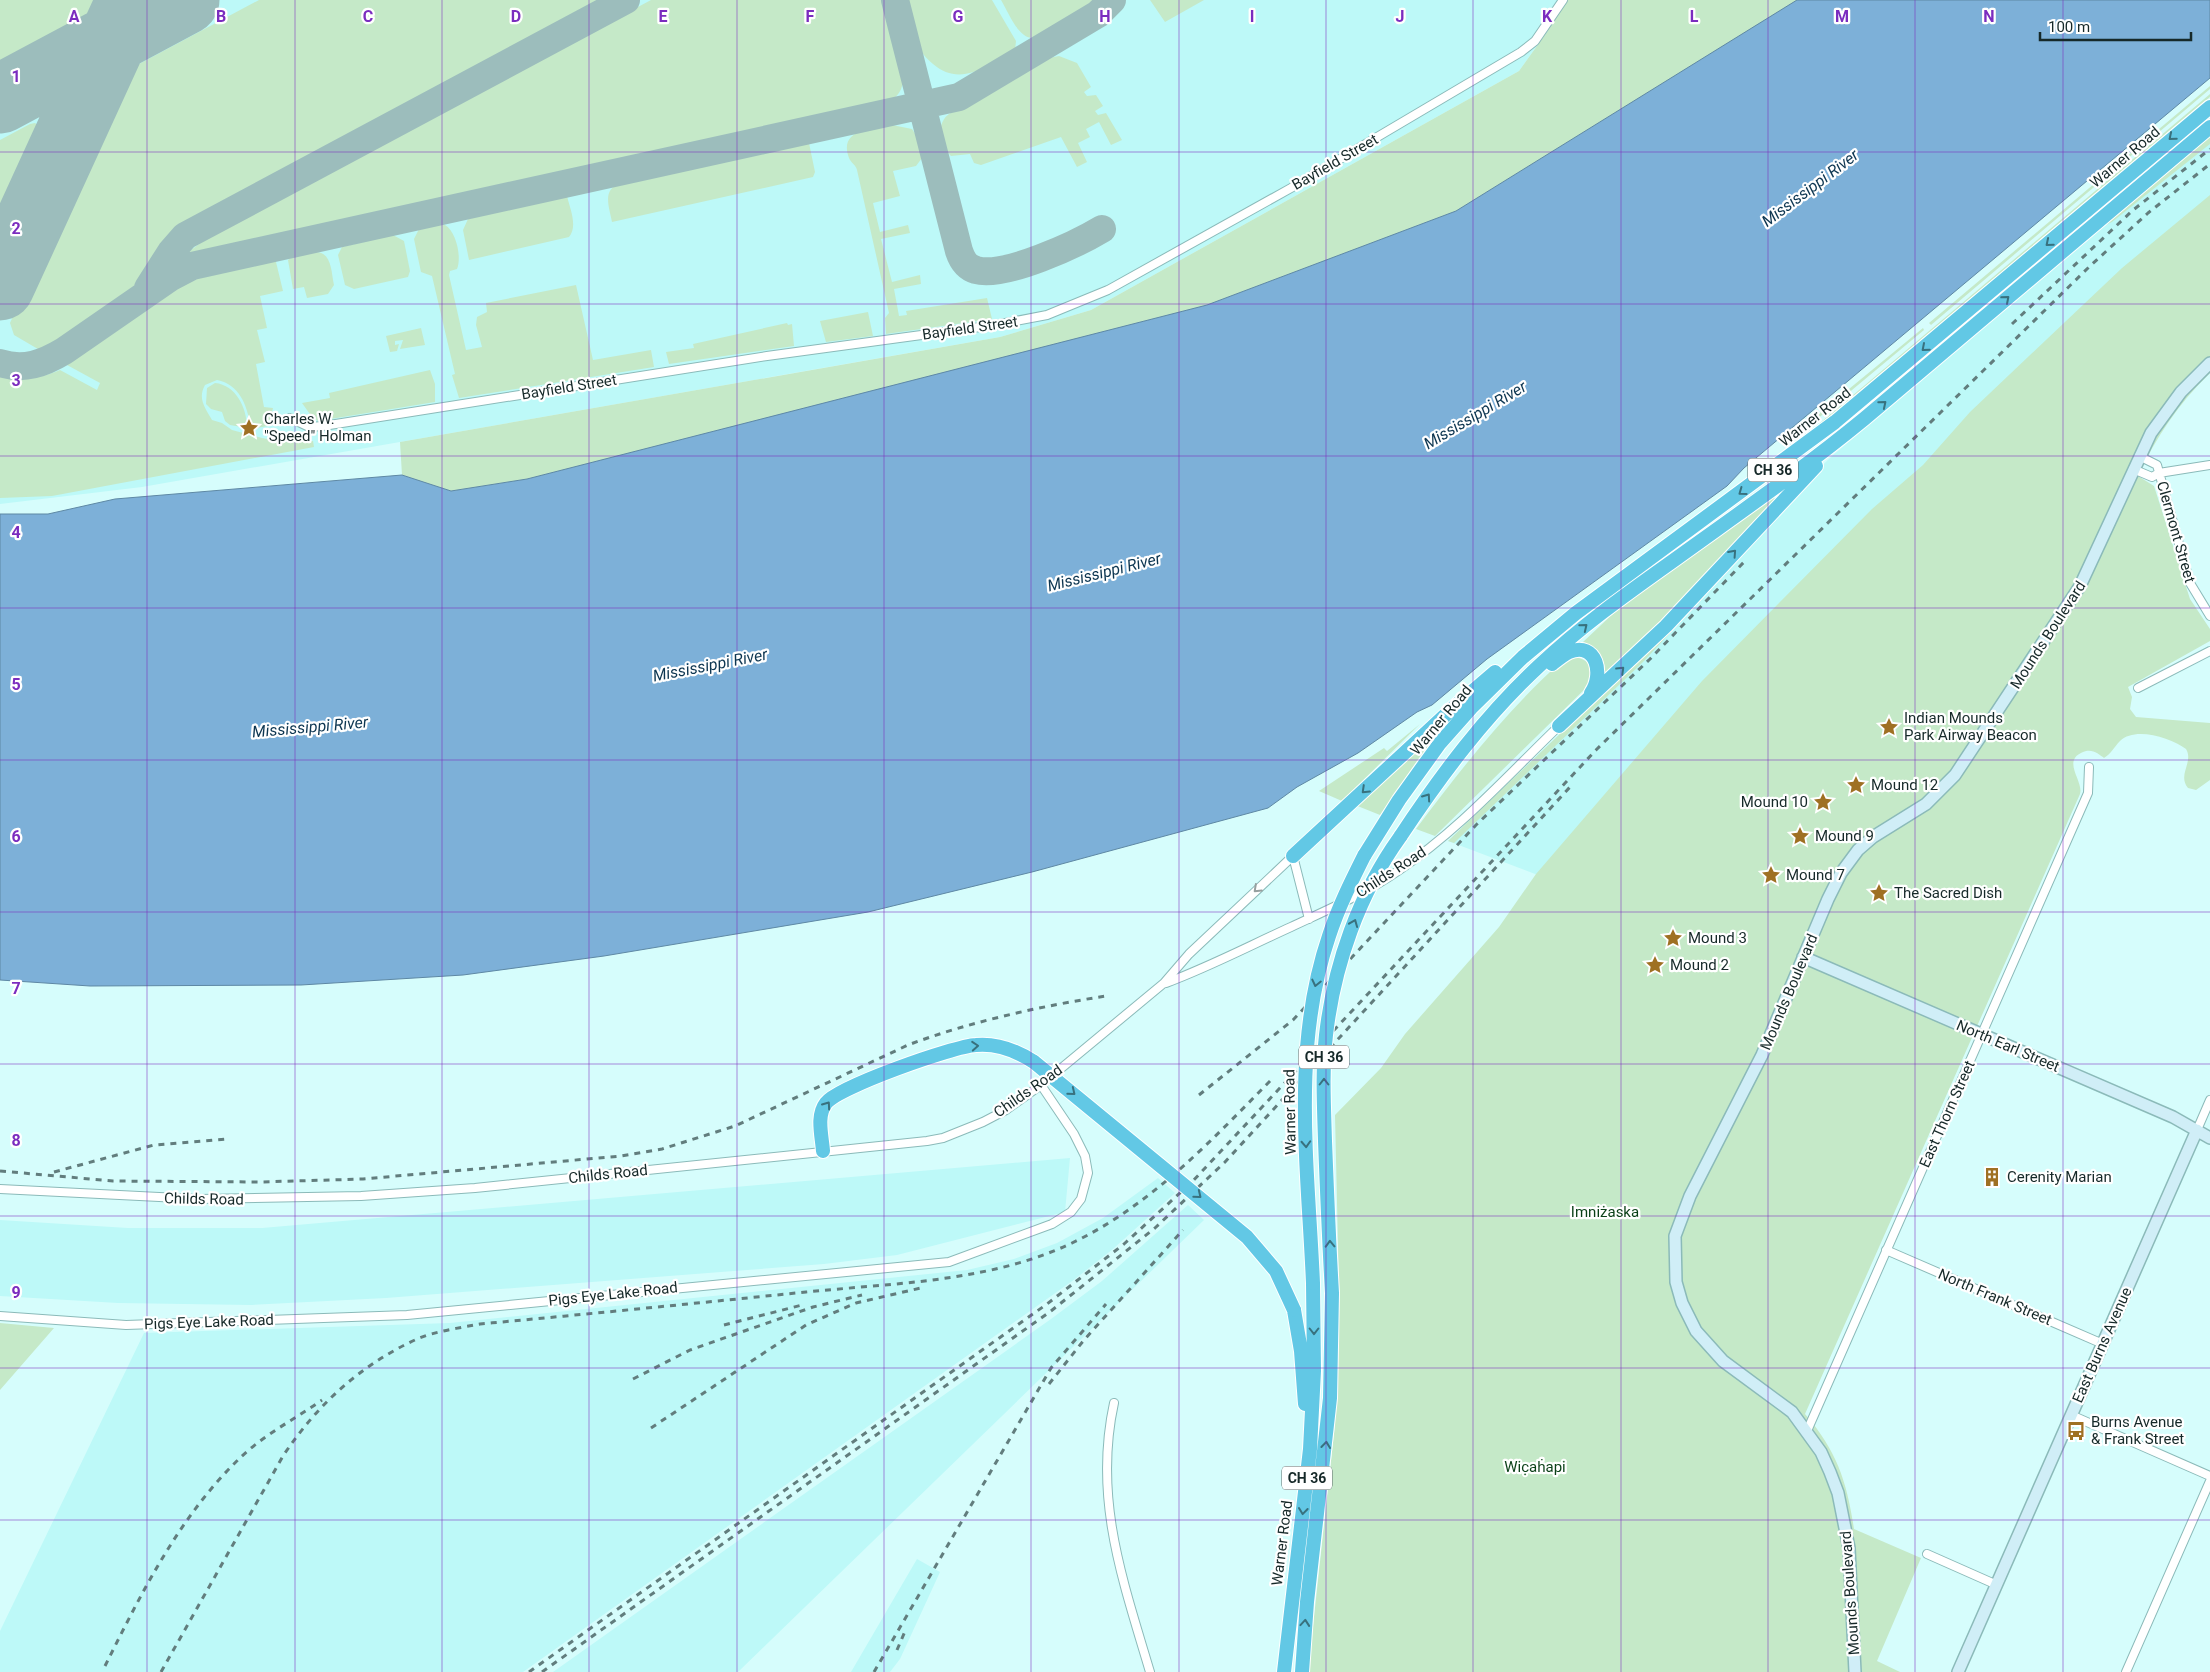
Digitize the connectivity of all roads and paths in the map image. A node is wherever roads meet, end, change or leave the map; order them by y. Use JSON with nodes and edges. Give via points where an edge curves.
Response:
{"nodes":[{"id":1,"x":1563,"y":0,"type":"edge"},
{"id":2,"x":2210,"y":106,"type":"edge"},
{"id":3,"x":2210,"y":126,"type":"edge"},
{"id":4,"x":2210,"y":363,"type":"edge"},
{"id":5,"x":290,"y":418,"type":"dead end"},
{"id":6,"x":1864,"y":419,"type":"junction"},
{"id":7,"x":2139,"y":456,"type":"junction"},
{"id":8,"x":2210,"y":465,"type":"edge"},
{"id":9,"x":2133,"y":468,"type":"junction"},
{"id":10,"x":2159,"y":473,"type":"junction"},
{"id":11,"x":1576,"y":613,"type":"junction"},
{"id":12,"x":2210,"y":616,"type":"edge"},
{"id":13,"x":2210,"y":651,"type":"edge"},
{"id":14,"x":2138,"y":688,"type":"dead end"},
{"id":15,"x":1492,"y":714,"type":"junction"},
{"id":16,"x":1559,"y":726,"type":"junction"},
{"id":17,"x":2089,"y":767,"type":"dead end"},
{"id":18,"x":1293,"y":856,"type":"junction"},
{"id":19,"x":1309,"y":919,"type":"junction"},
{"id":20,"x":1803,"y":957,"type":"junction"},
{"id":21,"x":1164,"y":983,"type":"junction"},
{"id":22,"x":1982,"y":1034,"type":"junction"},
{"id":23,"x":1041,"y":1085,"type":"junction"},
{"id":24,"x":2210,"y":1100,"type":"edge"},
{"id":25,"x":2197,"y":1130,"type":"junction"},
{"id":26,"x":2210,"y":1138,"type":"edge"},
{"id":27,"x":823,"y":1151,"type":"junction"},
{"id":28,"x":0,"y":1189,"type":"edge"},
{"id":29,"x":1886,"y":1250,"type":"junction"},
{"id":30,"x":0,"y":1316,"type":"edge"},
{"id":31,"x":2103,"y":1344,"type":"junction"},
{"id":32,"x":1114,"y":1403,"type":"dead end"},
{"id":33,"x":2071,"y":1415,"type":"junction"},
{"id":34,"x":1807,"y":1431,"type":"junction"},
{"id":35,"x":1310,"y":1449,"type":"junction"},
{"id":36,"x":2210,"y":1476,"type":"edge"},
{"id":37,"x":2210,"y":1481,"type":"edge"},
{"id":38,"x":1928,"y":1554,"type":"dead end"},
{"id":39,"x":1997,"y":1585,"type":"junction"},
{"id":40,"x":1150,"y":1672,"type":"edge"},
{"id":41,"x":1284,"y":1672,"type":"edge"},
{"id":42,"x":1302,"y":1672,"type":"edge"},
{"id":43,"x":1855,"y":1672,"type":"edge"},
{"id":44,"x":1958,"y":1672,"type":"edge"},
{"id":45,"x":2126,"y":1672,"type":"edge"}],
"edges":[{"from":1,"to":5,"type":"street","name":"Bayfield Street","via":[[1535,41],[1522,52],[1291,188],[1108,290],[1047,315],[995,326],[767,356],[323,426],[310,427]]},
{"from":2,"to":11,"type":"highway","name":"Warner Road","number":"CH 36","one_way":true,"via":[[1858,404]]},
{"from":6,"to":3,"type":"highway","name":"Warner Road","number":"CH 36","one_way":true},
{"from":4,"to":7,"type":"street","name":"Mounds Boulevard","via":[[2166,410]]},
{"from":15,"to":6,"type":"highway","name":"Warner Road","number":"CH 36","one_way":true,"via":[[1540,665],[1592,620]]},
{"from":16,"to":6,"type":"highway","one_way":true,"via":[[1666,626],[1781,501]]},
{"from":7,"to":9,"type":"street","name":"Mounds Boulevard"},
{"from":7,"to":10,"type":"street","name":"Clermont Street","via":[[2157,464]]},
{"from":8,"to":10,"type":"street"},
{"from":9,"to":10,"type":"street","name":"Clermont Street","via":[[2152,477]]},
{"from":9,"to":20,"type":"street","name":"Mounds Boulevard","via":[[2080,586],[1955,775],[1931,800],[1877,833],[1853,856],[1830,893]]},
{"from":10,"to":12,"type":"street","name":"Clermont Street","via":[[2190,583]]},
{"from":11,"to":18,"type":"highway","one_way":true,"via":[[1472,691]]},
{"from":11,"to":35,"type":"highway","name":"Warner Road","number":"CH 36","one_way":true,"bridge":true,"via":[[1505,673],[1455,725],[1407,787],[1364,856],[1328,937],[1315,985],[1307,1035],[1304,1104],[1313,1283],[1314,1371]]},
{"from":13,"to":14,"type":"street"},
{"from":15,"to":16,"type":"highway","via":[[1563,656],[1571,652],[1585,652],[1597,663],[1597,684]]},
{"from":42,"to":15,"type":"highway","name":"Warner Road","number":"CH 36","one_way":true,"bridge":true,"via":[[1330,1398],[1332,1293],[1324,1106],[1327,1027],[1337,977],[1353,925],[1378,872],[1448,767]]},
{"from":16,"to":19,"type":"street","name":"Childs Road","via":[[1430,848],[1373,887]]},
{"from":17,"to":22,"type":"street","name":"East Thorn Street","via":[[2088,793]]},
{"from":18,"to":19,"type":"street"},
{"from":18,"to":21,"type":"street","name":"Childs Road","one_way":true,"via":[[1189,954]]},
{"from":19,"to":21,"type":"street","name":"Childs Road","via":[[1200,970]]},
{"from":20,"to":22,"type":"street","name":"North Earl Street"},
{"from":20,"to":34,"type":"street","name":"Mounds Boulevard","via":[[1762,1056],[1690,1196],[1675,1236],[1674,1260],[1682,1303],[1702,1339],[1723,1361],[1781,1402]]},
{"from":21,"to":23,"type":"street","name":"Childs Road"},
{"from":22,"to":25,"type":"street","name":"North Earl Street"},
{"from":22,"to":29,"type":"street","name":"East Thorn Street"},
{"from":23,"to":27,"type":"street","name":"Childs Road","via":[[1006,1110],[943,1138]]},
{"from":23,"to":30,"type":"street","name":"Pigs Eye Lake Road","via":[[1084,1151],[1088,1173],[1081,1200],[1072,1212],[1052,1224],[949,1262],[407,1315],[126,1325]]},
{"from":24,"to":25,"type":"street","name":"East Burns Avenue"},
{"from":25,"to":26,"type":"street","name":"North Earl Street"},
{"from":25,"to":31,"type":"street","name":"East Burns Avenue"},
{"from":27,"to":28,"type":"street","name":"Childs Road","via":[[475,1188],[361,1196],[199,1199]]},
{"from":27,"to":35,"type":"highway","one_way":true,"bridge":true,"via":[[820,1116],[827,1101],[843,1091],[944,1052],[976,1045],[1008,1049],[1034,1062],[1248,1237],[1276,1272],[1294,1310]]},
{"from":29,"to":31,"type":"street","name":"North Frank Street"},
{"from":29,"to":34,"type":"street","name":"East Thorn Street"},
{"from":31,"to":33,"type":"street","name":"East Burns Avenue"},
{"from":32,"to":40,"type":"street","via":[[1106,1462],[1107,1505],[1121,1570]]},
{"from":33,"to":36,"type":"street"},
{"from":33,"to":39,"type":"street","name":"East Burns Avenue"},
{"from":34,"to":43,"type":"street","name":"Mounds Boulevard","via":[[1830,1472],[1845,1520],[1852,1585]]},
{"from":35,"to":41,"type":"highway","name":"Warner Road","number":"CH 36","one_way":true},
{"from":37,"to":45,"type":"street"},
{"from":38,"to":39,"type":"street"},
{"from":39,"to":44,"type":"street","name":"East Burns Avenue"}]}
